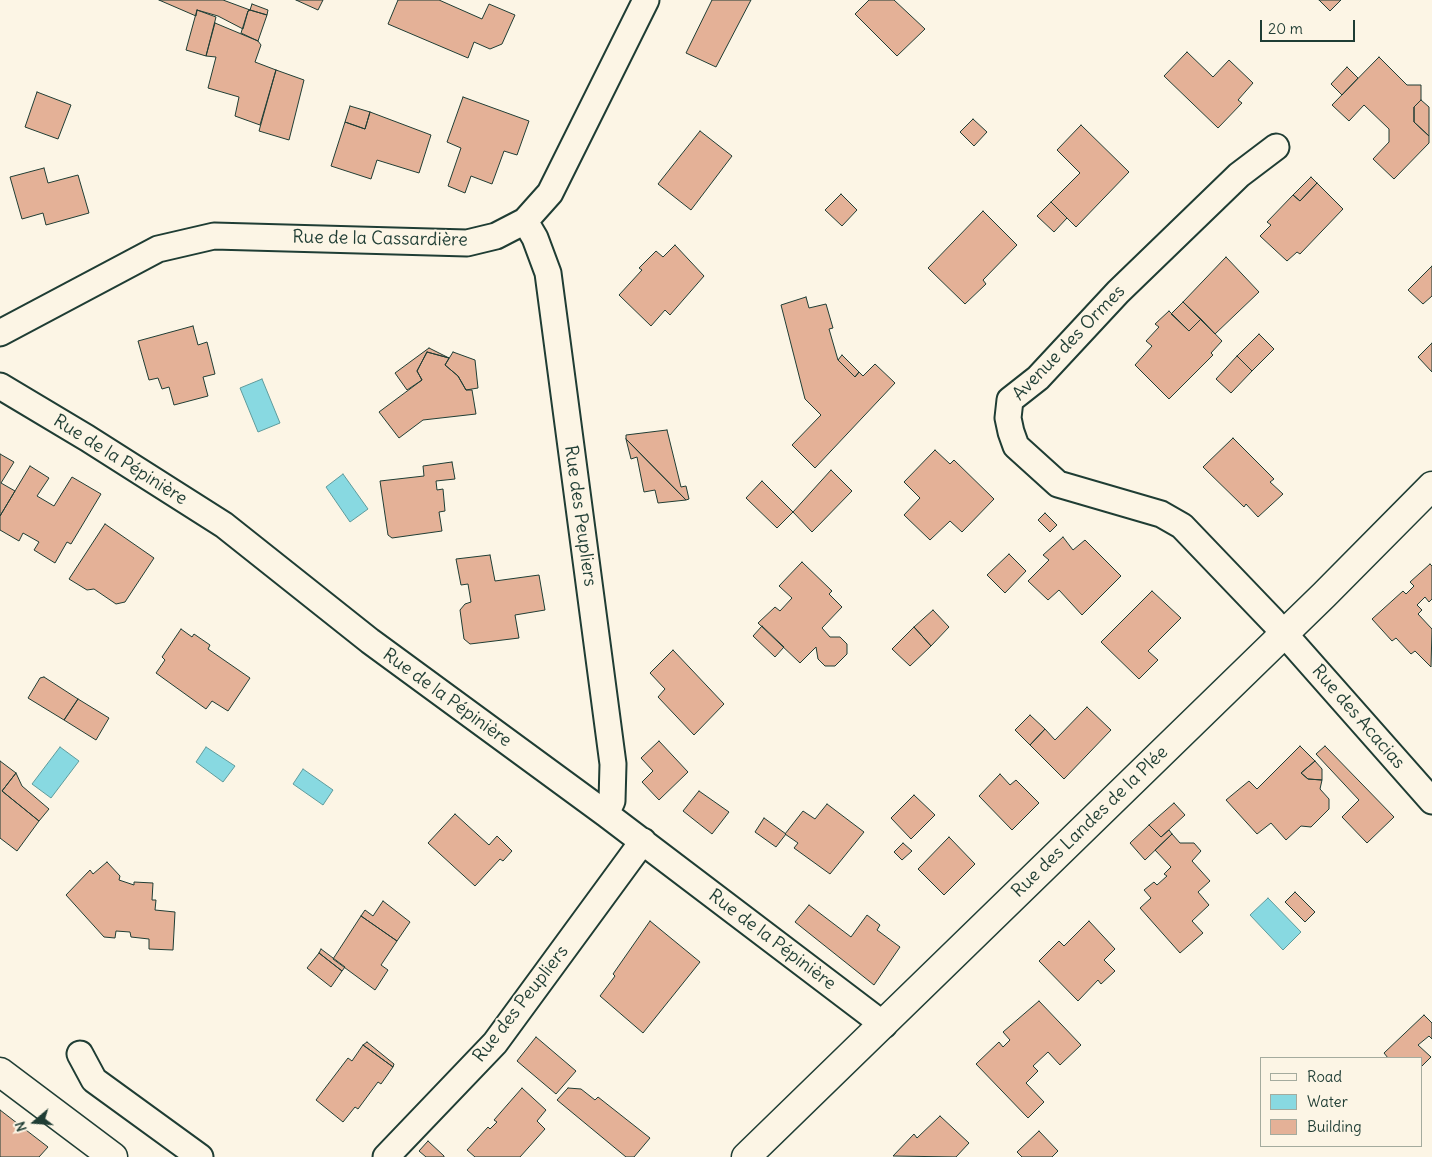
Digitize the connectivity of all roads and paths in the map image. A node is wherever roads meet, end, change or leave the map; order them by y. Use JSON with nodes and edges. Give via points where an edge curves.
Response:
{"nodes":[{"id":1,"x":646,"y":0,"type":"edge"},
{"id":2,"x":1276,"y":147,"type":"dead end"},
{"id":3,"x":525,"y":221,"type":"junction"},
{"id":4,"x":0,"y":333,"type":"edge"},
{"id":5,"x":0,"y":386,"type":"edge"},
{"id":6,"x":1432,"y":486,"type":"edge"},
{"id":7,"x":1284,"y":634,"type":"junction"},
{"id":8,"x":1432,"y":801,"type":"edge"},
{"id":9,"x":606,"y":814,"type":"junction"},
{"id":10,"x":643,"y":841,"type":"junction"},
{"id":11,"x":884,"y":1025,"type":"junction"},
{"id":12,"x":80,"y":1054,"type":"dead end"},
{"id":13,"x":0,"y":1072,"type":"edge"},
{"id":14,"x":112,"y":1157,"type":"edge"},
{"id":15,"x":200,"y":1157,"type":"edge"},
{"id":16,"x":386,"y":1157,"type":"edge"},
{"id":17,"x":746,"y":1157,"type":"edge"}],
"edges":[{"from":1,"to":3,"type":"street","name":"Rue de la Cassardière","via":[[550,193]]},
{"from":2,"to":7,"type":"street","name":"Avenue des Ormes","via":[[1239,175],[1118,292],[1038,378],[1010,400],[1008,418],[1016,446],[1058,484],[1161,514],[1182,526]]},
{"from":3,"to":4,"type":"street","name":"Rue de la Cassardière","via":[[496,236],[467,243],[214,236],[158,249]]},
{"from":3,"to":9,"type":"street","name":"Rue des Peupliers","via":[[548,273],[613,764],[612,801]]},
{"from":5,"to":9,"type":"street","name":"Rue de la Pépinière","via":[[224,525],[370,641]]},
{"from":6,"to":7,"type":"street","name":"Rue des Landes de la Plée"},
{"from":7,"to":8,"type":"street","name":"Rue des Acacias"},
{"from":7,"to":11,"type":"street","name":"Rue des Landes de la Plée"},
{"from":9,"to":10,"type":"street","name":"Rue de la Pépinière"},
{"from":10,"to":11,"type":"street","name":"Rue de la Pépinière"},
{"from":10,"to":16,"type":"street","name":"Rue des Peupliers","via":[[495,1043]]},
{"from":11,"to":17,"type":"street","name":"Rue des Landes de la Plée"},
{"from":12,"to":15,"type":"street","via":[[94,1080]]},
{"from":13,"to":14,"type":"street"}]}
